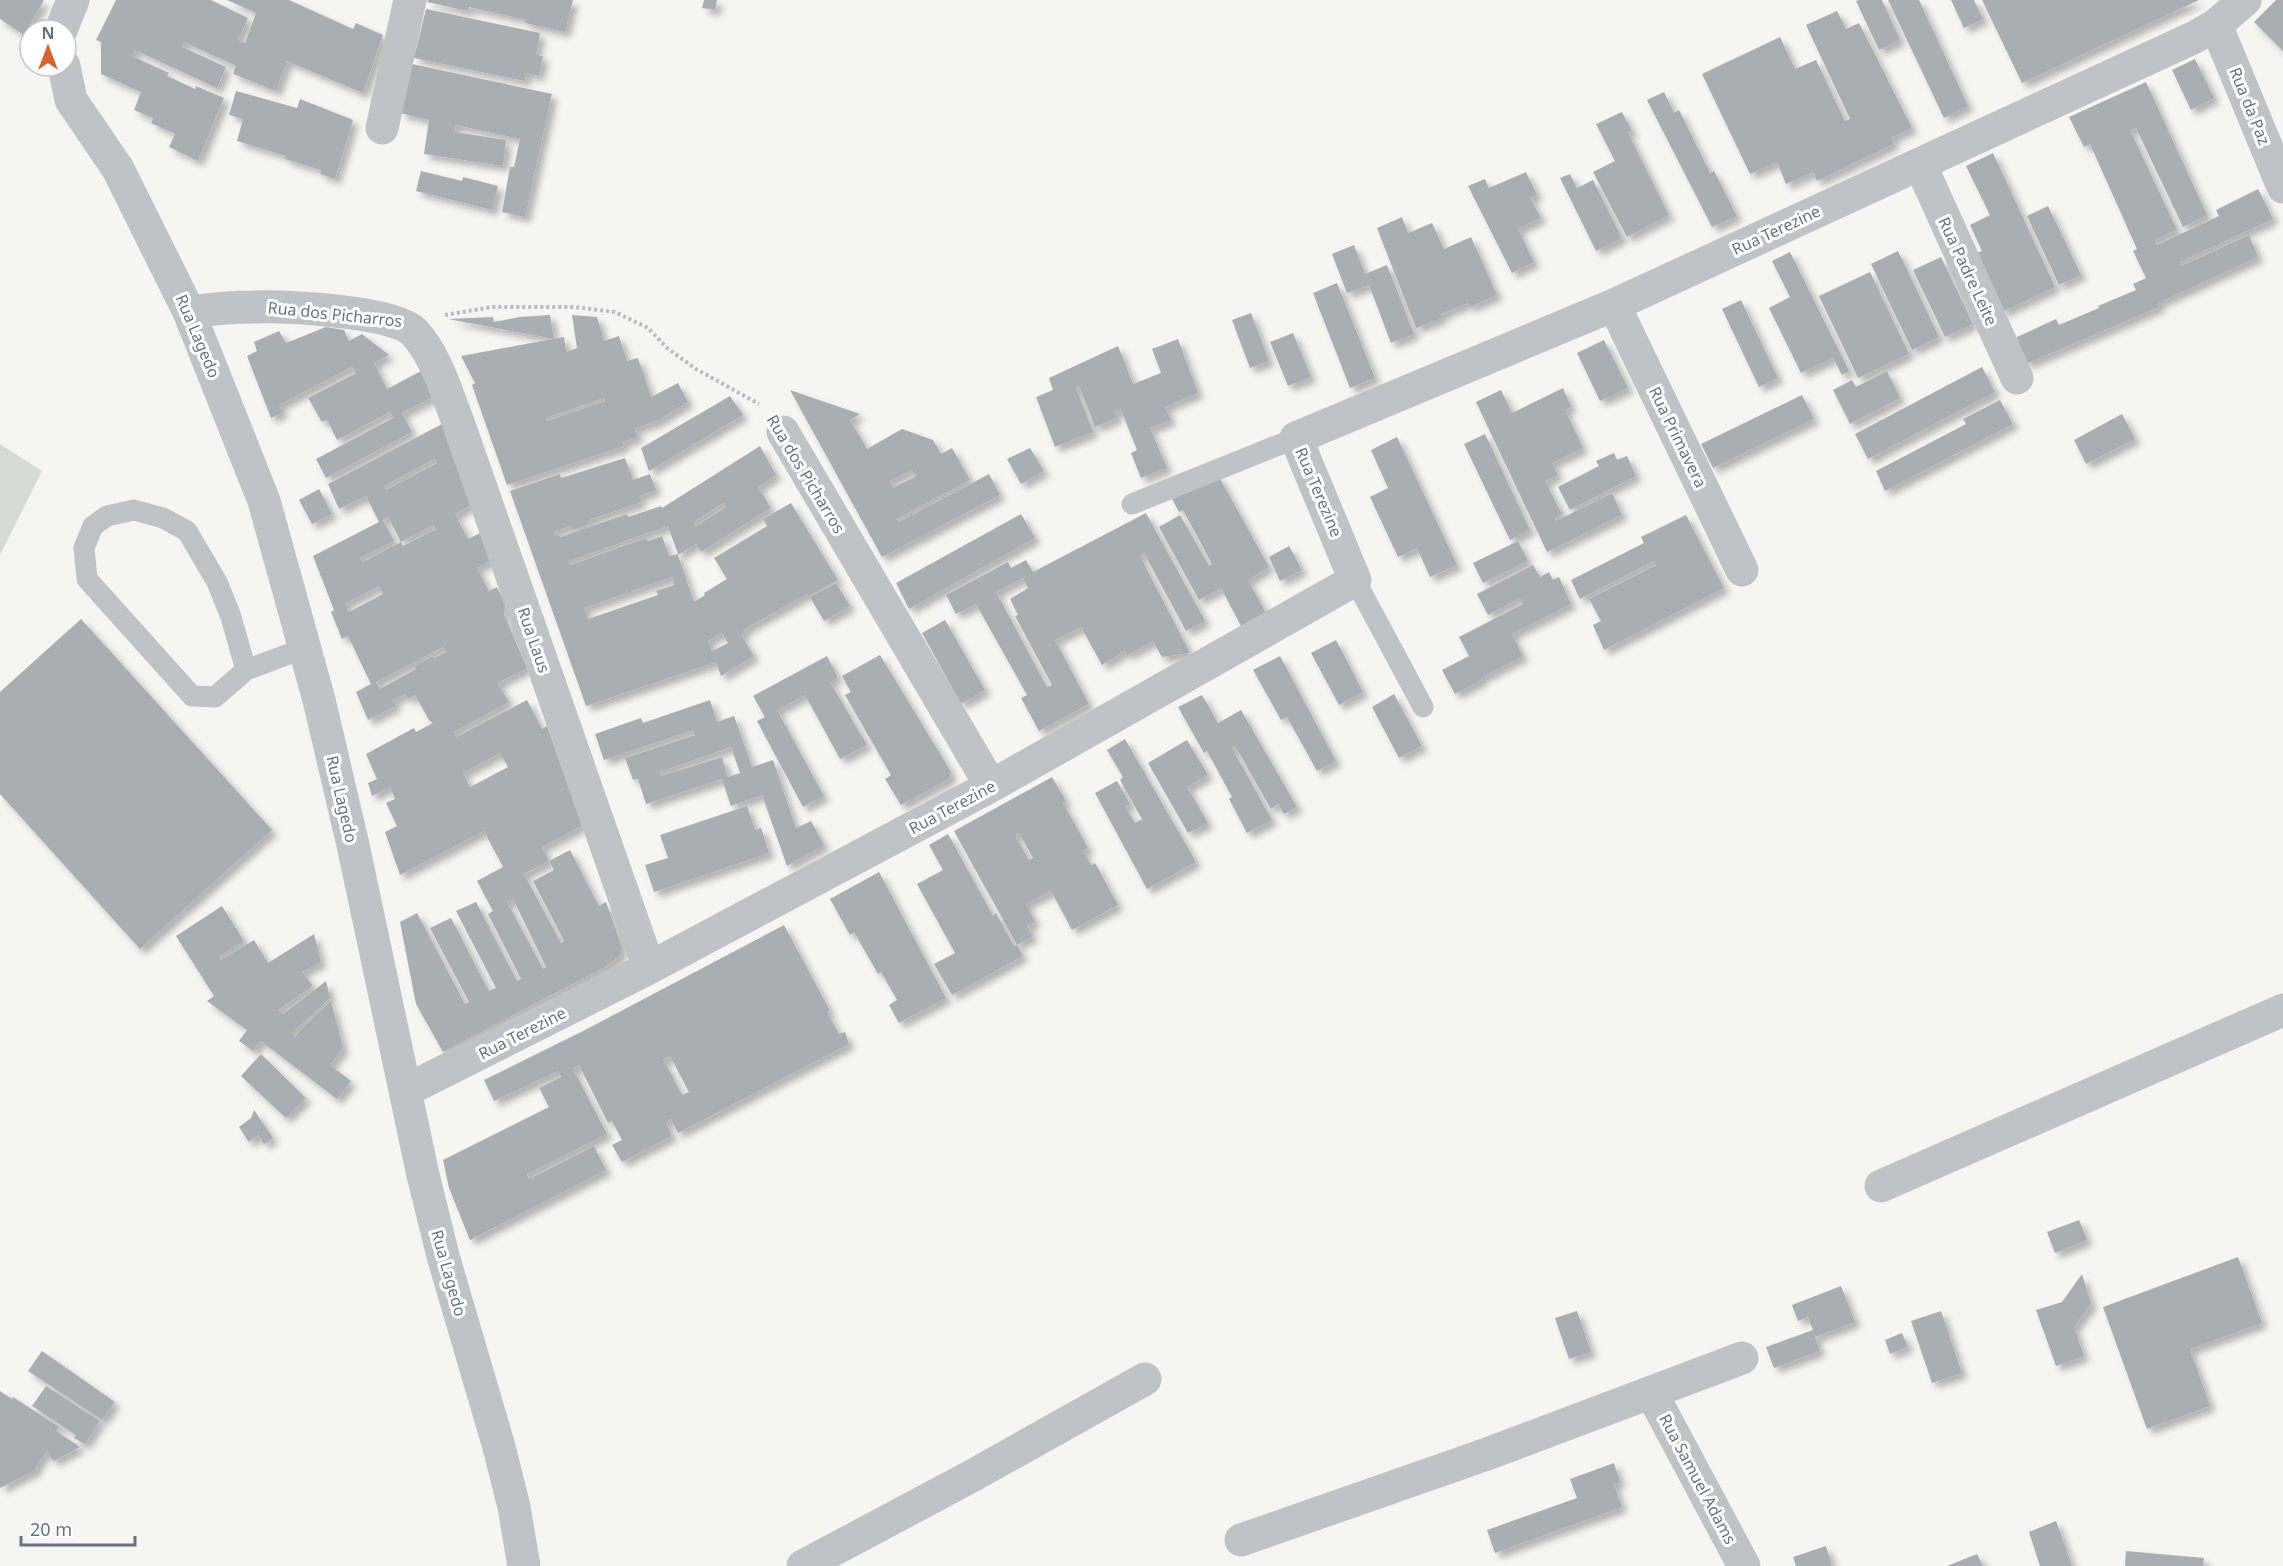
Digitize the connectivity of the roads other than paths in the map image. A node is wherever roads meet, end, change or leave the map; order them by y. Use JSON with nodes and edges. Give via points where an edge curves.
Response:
{"nodes":[{"id":1,"x":73,"y":0,"type":"edge"},
{"id":2,"x":410,"y":0,"type":"edge"},
{"id":3,"x":2245,"y":0,"type":"edge"},
{"id":4,"x":66,"y":18,"type":"edge"},
{"id":5,"x":2216,"y":25,"type":"junction"},
{"id":6,"x":66,"y":78,"type":"edge"},
{"id":7,"x":382,"y":128,"type":"dead end"},
{"id":8,"x":1920,"y":164,"type":"junction"},
{"id":9,"x":2283,"y":187,"type":"edge"},
{"id":10,"x":1614,"y":305,"type":"junction"},
{"id":11,"x":189,"y":312,"type":"junction"},
{"id":12,"x":400,"y":324,"type":"joint"},
{"id":13,"x":2017,"y":378,"type":"dead end"},
{"id":14,"x":783,"y":432,"type":"road end"},
{"id":15,"x":1296,"y":438,"type":"junction"},
{"id":16,"x":1132,"y":504,"type":"dead end"},
{"id":17,"x":1742,"y":570,"type":"dead end"},
{"id":18,"x":1355,"y":580,"type":"junction"},
{"id":19,"x":305,"y":648,"type":"junction"},
{"id":20,"x":246,"y":670,"type":"junction"},
{"id":21,"x":1423,"y":707,"type":"dead end"},
{"id":22,"x":991,"y":786,"type":"junction"},
{"id":23,"x":649,"y":968,"type":"junction"},
{"id":24,"x":2283,"y":1010,"type":"edge"},
{"id":25,"x":405,"y":1091,"type":"junction"},
{"id":26,"x":1881,"y":1186,"type":"dead end"},
{"id":27,"x":1742,"y":1358,"type":"dead end"},
{"id":28,"x":1145,"y":1379,"type":"dead end"},
{"id":29,"x":1651,"y":1392,"type":"junction"},
{"id":30,"x":1241,"y":1540,"type":"dead end"},
{"id":31,"x":524,"y":1566,"type":"edge"},
{"id":32,"x":804,"y":1566,"type":"edge"},
{"id":33,"x":1744,"y":1566,"type":"edge"}],
"edges":[{"from":1,"to":4,"type":"street"},
{"from":2,"to":7,"type":"street"},
{"from":3,"to":5,"type":"street","name":"Rua Terezine"},
{"from":5,"to":8,"type":"street","name":"Rua Terezine"},
{"from":5,"to":9,"type":"street","name":"Rua da Paz"},
{"from":6,"to":11,"type":"street","name":"Rua Lagedo","via":[[71,100],[118,169]]},
{"from":8,"to":10,"type":"street","name":"Rua Terezine"},
{"from":8,"to":13,"type":"street","name":"Rua Padre Leite"},
{"from":10,"to":15,"type":"street","name":"Rua Terezine"},
{"from":10,"to":17,"type":"street","name":"Rua Primavera"},
{"from":11,"to":12,"type":"street","name":"Rua dos Picharros","via":[[285,307],[367,315]]},
{"from":11,"to":19,"type":"street","name":"Rua Lagedo","via":[[264,501]]},
{"from":12,"to":23,"type":"street","name":"Rua Laus","via":[[412,330],[438,369]]},
{"from":14,"to":22,"type":"street","name":"Rua dos Picharros"},
{"from":15,"to":16,"type":"lane","name":"Rua Terezine"},
{"from":15,"to":18,"type":"street","name":"Rua Terezine"},
{"from":18,"to":21,"type":"lane"},
{"from":18,"to":22,"type":"street","name":"Rua Terezine"},
{"from":19,"to":20,"type":"lane"},
{"from":19,"to":25,"type":"street","name":"Rua Lagedo","via":[[353,845]]},
{"from":20,"to":20,"type":"lane","via":[[216,697],[192,696],[87,579],[84,548],[93,526],[107,516],[134,510],[163,518],[186,531],[217,582]]},
{"from":22,"to":23,"type":"street","name":"Rua Terezine"},
{"from":23,"to":25,"type":"street","name":"Rua Terezine"},
{"from":24,"to":26,"type":"street"},
{"from":25,"to":31,"type":"street","name":"Rua Lagedo","via":[[443,1256],[509,1487]]},
{"from":27,"to":29,"type":"street"},
{"from":28,"to":32,"type":"street"},
{"from":29,"to":30,"type":"street"},
{"from":29,"to":33,"type":"street","name":"Rua Samuel Adams"}]}
